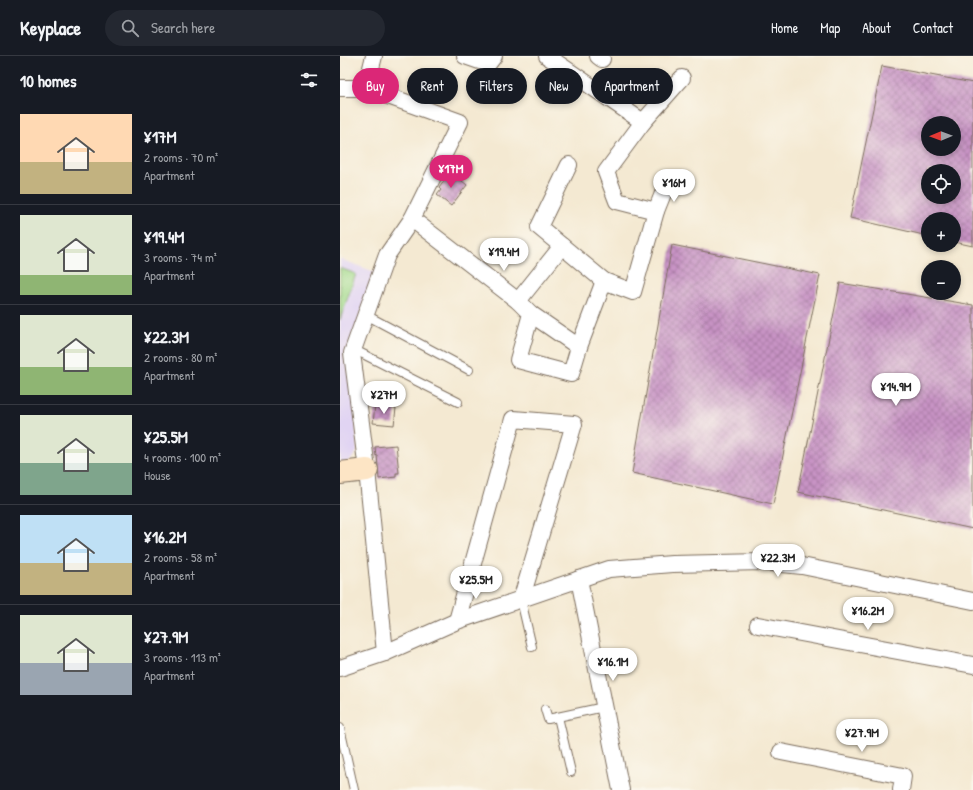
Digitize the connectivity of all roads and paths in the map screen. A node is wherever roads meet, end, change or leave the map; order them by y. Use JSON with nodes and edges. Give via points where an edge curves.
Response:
{"nodes":[{"id":1,"x":374,"y":56,"type":"edge"},
{"id":2,"x":465,"y":56,"type":"edge"},
{"id":3,"x":494,"y":56,"type":"edge"},
{"id":4,"x":547,"y":56,"type":"edge"},
{"id":5,"x":371,"y":68,"type":"edge"},
{"id":6,"x":682,"y":78,"type":"dead end"},
{"id":7,"x":340,"y":88,"type":"edge"},
{"id":8,"x":352,"y":88,"type":"edge"},
{"id":9,"x":399,"y":100,"type":"edge"},
{"id":10,"x":643,"y":122,"type":"junction"},
{"id":11,"x":569,"y":165,"type":"dead end"},
{"id":12,"x":666,"y":186,"type":"dead end"},
{"id":13,"x":656,"y":211,"type":"junction"},
{"id":14,"x":412,"y":219,"type":"junction"},
{"id":15,"x":562,"y":246,"type":"junction"},
{"id":16,"x":604,"y":281,"type":"junction"},
{"id":17,"x":518,"y":301,"type":"junction"},
{"id":18,"x":531,"y":314,"type":"junction"},
{"id":19,"x":366,"y":315,"type":"junction"},
{"id":20,"x":579,"y":347,"type":"junction"},
{"id":21,"x":353,"y":349,"type":"junction"},
{"id":22,"x":469,"y":370,"type":"dead end"},
{"id":23,"x":458,"y":402,"type":"dead end"},
{"id":24,"x":367,"y":470,"type":"junction"},
{"id":25,"x":340,"y":473,"type":"edge"},
{"id":26,"x":579,"y":579,"type":"junction"},
{"id":27,"x":521,"y":600,"type":"junction"},
{"id":28,"x":973,"y":600,"type":"edge"},
{"id":29,"x":457,"y":621,"type":"junction"},
{"id":30,"x":758,"y":625,"type":"dead end"},
{"id":31,"x":532,"y":648,"type":"dead end"},
{"id":32,"x":385,"y":653,"type":"junction"},
{"id":33,"x":973,"y":665,"type":"edge"},
{"id":34,"x":340,"y":668,"type":"edge"},
{"id":35,"x":545,"y":708,"type":"dead end"},
{"id":36,"x":604,"y":708,"type":"junction"},
{"id":37,"x":558,"y":717,"type":"junction"},
{"id":38,"x":340,"y":728,"type":"edge"},
{"id":39,"x":782,"y":752,"type":"dead end"},
{"id":40,"x":571,"y":772,"type":"dead end"},
{"id":41,"x":354,"y":790,"type":"edge"},
{"id":42,"x":621,"y":790,"type":"edge"},
{"id":43,"x":901,"y":790,"type":"edge"}],
"edges":[{"from":1,"to":5,"type":"street"},
{"from":2,"to":3,"type":"street","via":[[488,64]]},
{"from":4,"to":10,"type":"street"},
{"from":6,"to":10,"type":"street"},
{"from":7,"to":8,"type":"street"},
{"from":9,"to":14,"type":"street","via":[[460,122]]},
{"from":10,"to":13,"type":"street","via":[[606,172],[617,201]]},
{"from":11,"to":15,"type":"street","via":[[539,227]]},
{"from":12,"to":13,"type":"street"},
{"from":13,"to":16,"type":"street","via":[[632,292]]},
{"from":14,"to":17,"type":"street"},
{"from":14,"to":19,"type":"street","via":[[387,255]]},
{"from":15,"to":16,"type":"street"},
{"from":15,"to":17,"type":"street"},
{"from":16,"to":20,"type":"street"},
{"from":17,"to":18,"type":"street"},
{"from":18,"to":20,"type":"street"},
{"from":18,"to":20,"type":"street","via":[[518,360],[571,374]]},
{"from":19,"to":21,"type":"street"},
{"from":19,"to":22,"type":"lane"},
{"from":21,"to":23,"type":"lane"},
{"from":21,"to":24,"type":"street"},
{"from":24,"to":25,"type":"street"},
{"from":24,"to":32,"type":"street"},
{"from":26,"to":27,"type":"street"},
{"from":26,"to":28,"type":"street","via":[[609,569],[672,564],[763,562],[802,566]]},
{"from":26,"to":36,"type":"street"},
{"from":27,"to":29,"type":"street"},
{"from":27,"to":29,"type":"street","via":[[574,424],[513,419]]},
{"from":27,"to":31,"type":"lane"},
{"from":29,"to":32,"type":"street"},
{"from":30,"to":33,"type":"street"},
{"from":32,"to":34,"type":"street"},
{"from":35,"to":37,"type":"lane","via":[[548,720]]},
{"from":36,"to":37,"type":"lane"},
{"from":36,"to":42,"type":"street"},
{"from":37,"to":40,"type":"lane"},
{"from":38,"to":41,"type":"lane"},
{"from":39,"to":43,"type":"street","via":[[903,776]]}]}
